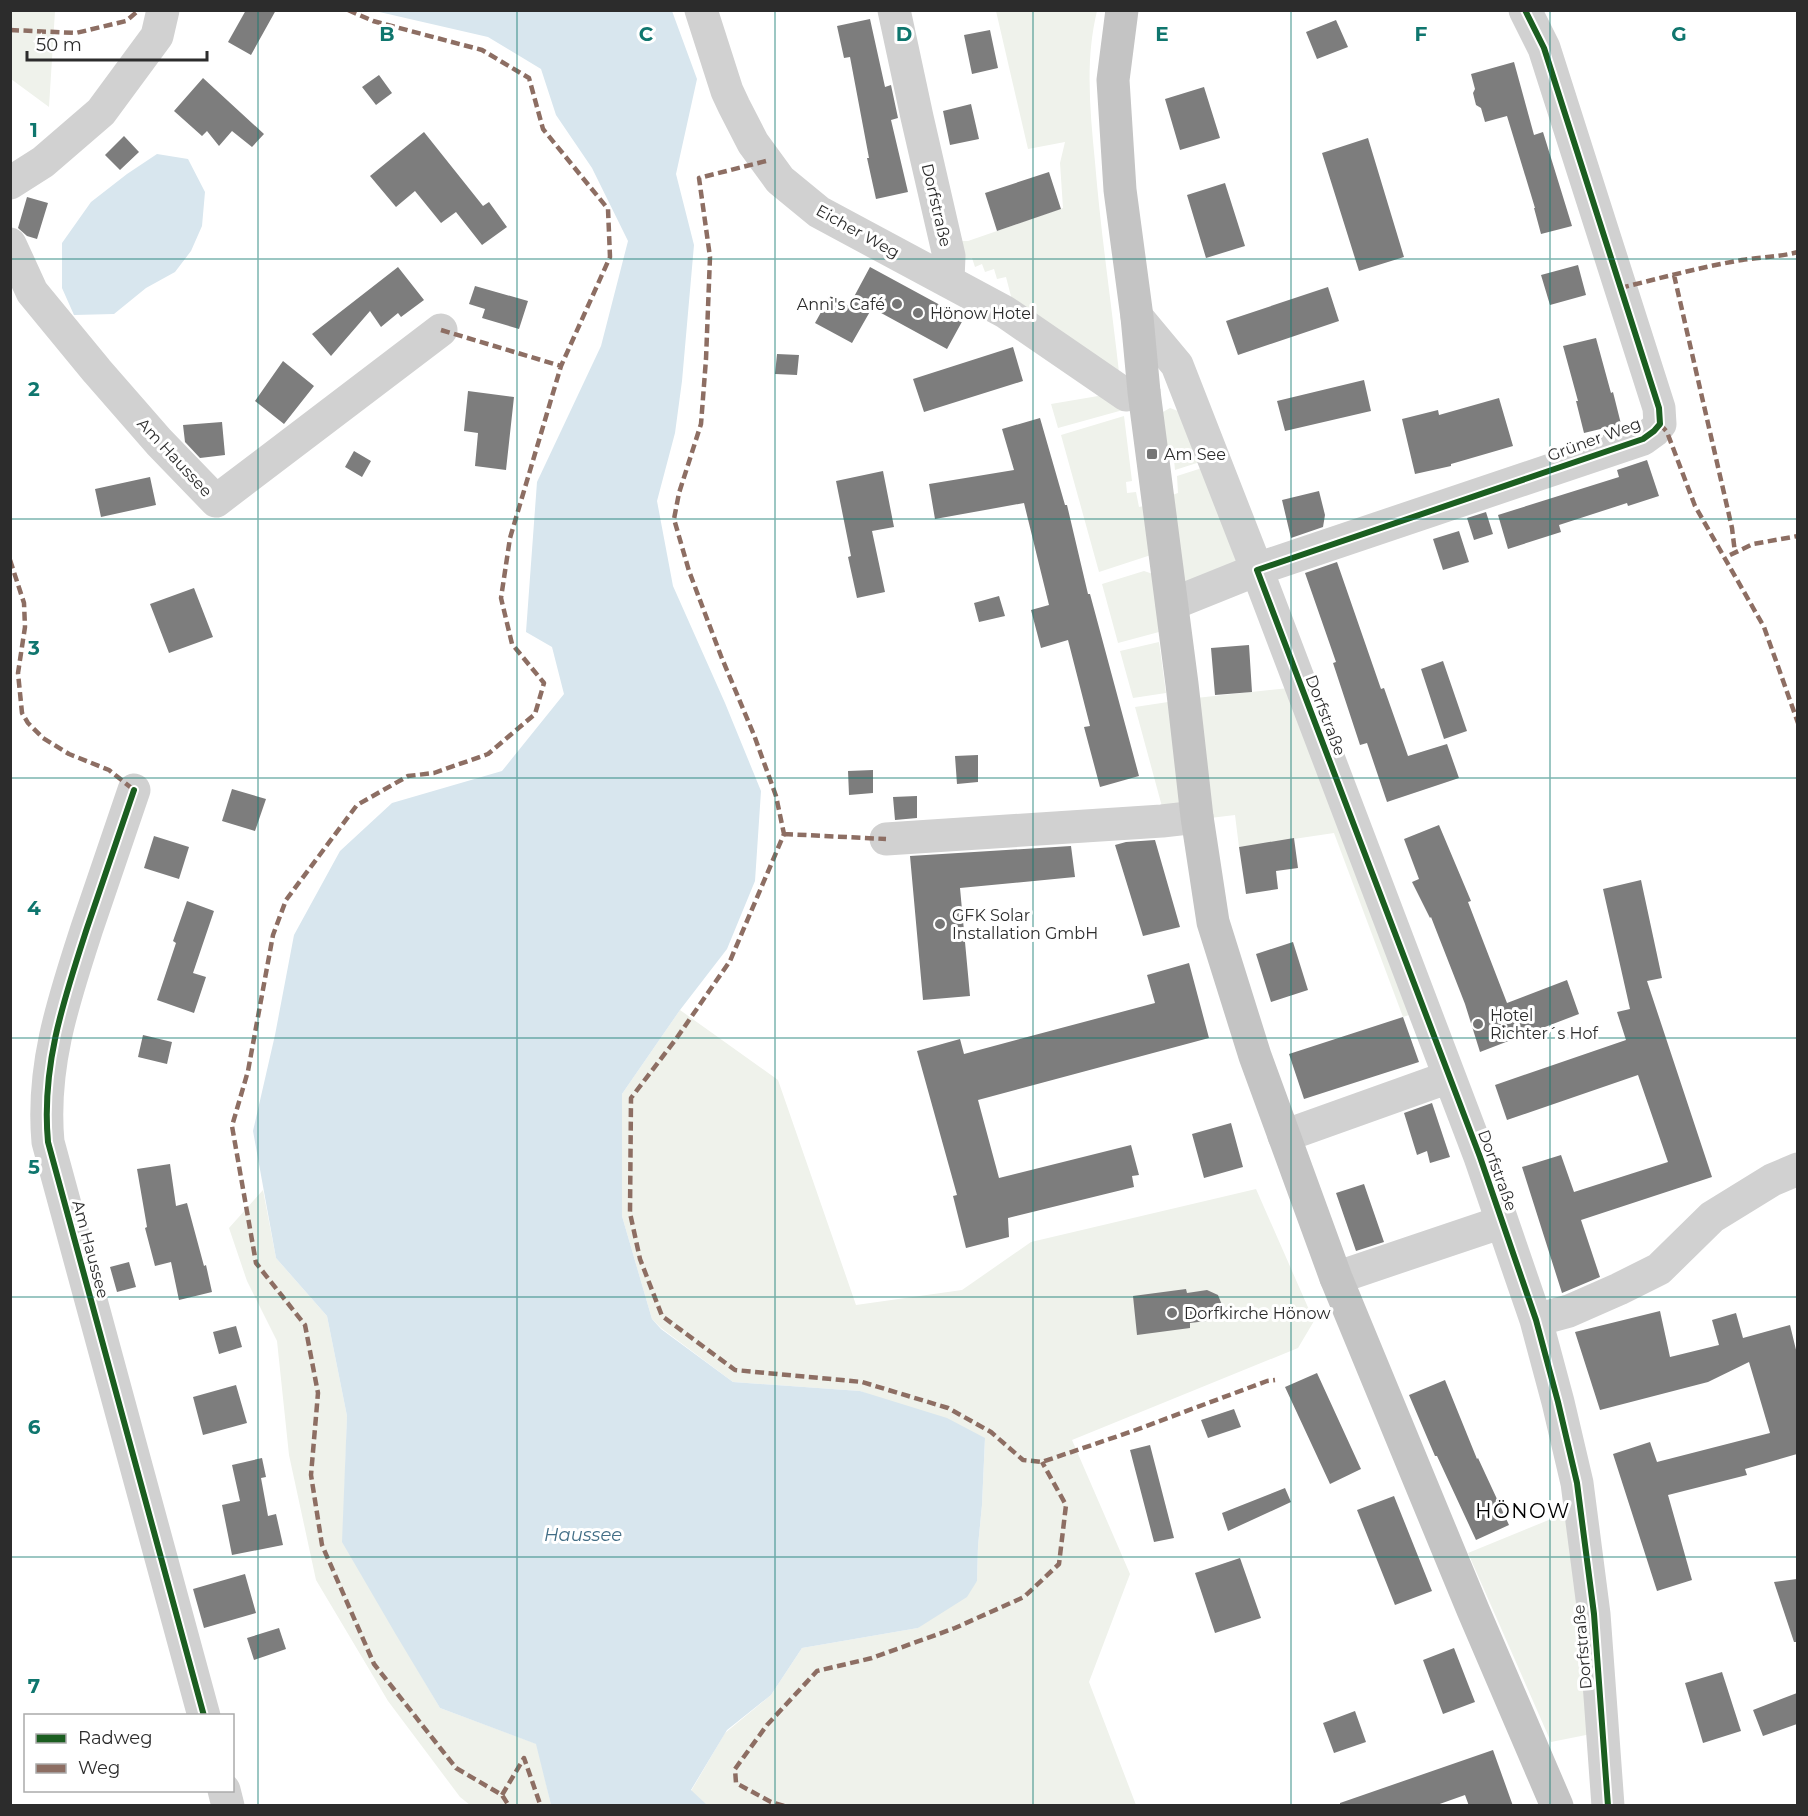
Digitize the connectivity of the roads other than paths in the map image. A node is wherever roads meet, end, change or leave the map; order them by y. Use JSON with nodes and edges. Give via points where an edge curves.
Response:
{"nodes":[{"id":1,"x":163,"y":10,"type":"edge"},
{"id":2,"x":701,"y":10,"type":"edge"},
{"id":3,"x":894,"y":10,"type":"edge"},
{"id":4,"x":1122,"y":10,"type":"edge"},
{"id":5,"x":1525,"y":10,"type":"edge"},
{"id":6,"x":10,"y":183,"type":"edge"},
{"id":7,"x":10,"y":244,"type":"edge"},
{"id":8,"x":948,"y":280,"type":"junction"},
{"id":9,"x":1137,"y":317,"type":"junction"},
{"id":10,"x":441,"y":330,"type":"dead end"},
{"id":11,"x":1144,"y":392,"type":"junction"},
{"id":12,"x":1257,"y":570,"type":"junction"},
{"id":13,"x":1172,"y":604,"type":"junction"},
{"id":14,"x":134,"y":790,"type":"dead end"},
{"id":15,"x":1197,"y":817,"type":"junction"},
{"id":16,"x":886,"y":839,"type":"dead end"},
{"id":17,"x":1449,"y":1077,"type":"junction"},
{"id":18,"x":1284,"y":1136,"type":"junction"},
{"id":19,"x":1797,"y":1169,"type":"edge"},
{"id":20,"x":1502,"y":1222,"type":"junction"},
{"id":21,"x":1336,"y":1278,"type":"junction"},
{"id":22,"x":1536,"y":1320,"type":"junction"},
{"id":23,"x":203,"y":1714,"type":"edge"},
{"id":24,"x":1557,"y":1806,"type":"edge"},
{"id":25,"x":1608,"y":1806,"type":"edge"}],
"edges":[{"from":1,"to":6,"type":"street","via":[[158,36],[101,112],[43,162]]},
{"from":2,"to":8,"type":"street","name":"Eicher Weg","via":[[730,98],[753,142],[780,180],[819,212]]},
{"from":3,"to":8,"type":"street","name":"Dorfstraße","via":[[949,256]]},
{"from":4,"to":9,"type":"main road","via":[[1113,80],[1120,190]]},
{"from":5,"to":12,"type":"street","name":"Grüner Weg","via":[[1544,48],[1659,408],[1660,424],[1642,439]]},
{"from":7,"to":10,"type":"street","name":"Am Haussee","via":[[32,292],[159,442],[216,501]]},
{"from":8,"to":11,"type":"street","via":[[1005,312],[1126,395]]},
{"from":9,"to":11,"type":"main road"},
{"from":9,"to":12,"type":"street","name":"Dorfstraße","via":[[1177,364]]},
{"from":11,"to":13,"type":"main road"},
{"from":12,"to":13,"type":"street"},
{"from":12,"to":17,"type":"street","name":"Dorfstraße"},
{"from":13,"to":15,"type":"main road"},
{"from":14,"to":23,"type":"street","name":"Am Haussee","via":[[59,1017],[47,1085],[46,1120],[48,1142]]},
{"from":15,"to":16,"type":"street"},
{"from":15,"to":18,"type":"main road","via":[[1213,922]]},
{"from":17,"to":18,"type":"street"},
{"from":17,"to":20,"type":"street","name":"Dorfstraße"},
{"from":18,"to":21,"type":"main road"},
{"from":19,"to":22,"type":"street","via":[[1712,1217],[1659,1269],[1569,1311]]},
{"from":20,"to":21,"type":"street","name":"Dorfstraße"},
{"from":20,"to":22,"type":"street","name":"Dorfstraße"},
{"from":21,"to":24,"type":"main road"},
{"from":22,"to":25,"type":"street","name":"Dorfstraße","via":[[1577,1483],[1594,1614]]}]}
